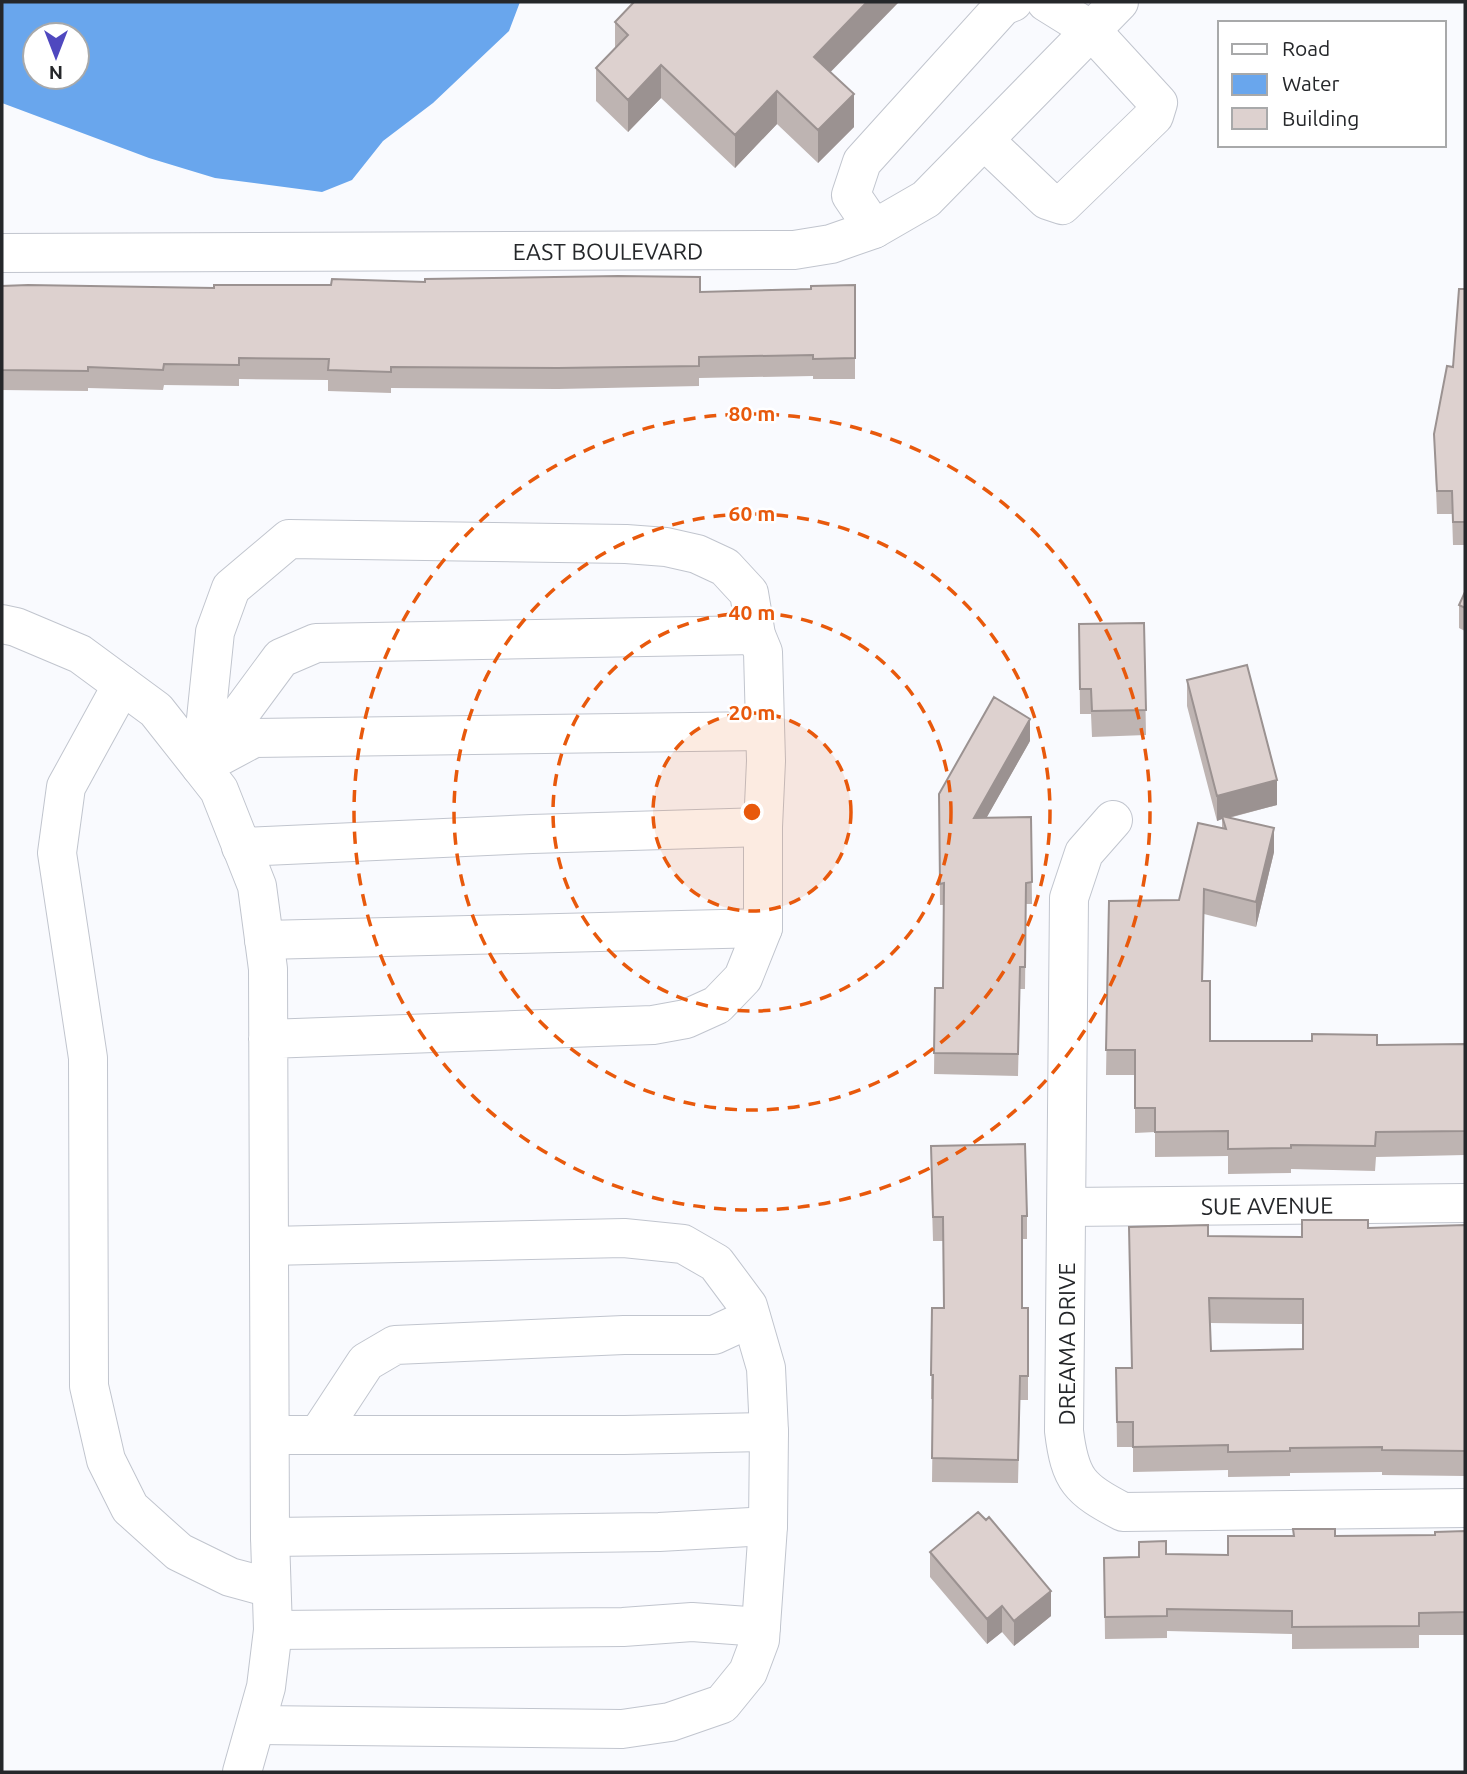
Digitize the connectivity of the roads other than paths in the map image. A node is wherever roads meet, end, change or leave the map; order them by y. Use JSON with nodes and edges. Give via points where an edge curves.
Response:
{"nodes":[{"id":1,"x":1013,"y":2,"type":"edge"},
{"id":2,"x":1046,"y":2,"type":"edge"},
{"id":3,"x":1119,"y":2,"type":"edge"},
{"id":4,"x":1091,"y":30,"type":"junction"},
{"id":5,"x":984,"y":139,"type":"junction"},
{"id":6,"x":874,"y":229,"type":"junction"},
{"id":7,"x":2,"y":253,"type":"edge"},
{"id":8,"x":2,"y":624,"type":"edge"},
{"id":9,"x":755,"y":635,"type":"junction"},
{"id":10,"x":122,"y":685,"type":"junction"},
{"id":11,"x":765,"y":731,"type":"junction"},
{"id":12,"x":201,"y":767,"type":"junction"},
{"id":13,"x":1112,"y":820,"type":"dead end"},
{"id":14,"x":763,"y":827,"type":"junction"},
{"id":15,"x":242,"y":847,"type":"junction"},
{"id":16,"x":763,"y":928,"type":"junction"},
{"id":17,"x":264,"y":940,"type":"junction"},
{"id":18,"x":268,"y":1039,"type":"junction"},
{"id":19,"x":1465,"y":1203,"type":"edge"},
{"id":20,"x":1067,"y":1207,"type":"junction"},
{"id":21,"x":269,"y":1246,"type":"junction"},
{"id":22,"x":751,"y":1318,"type":"junction"},
{"id":23,"x":769,"y":1432,"type":"junction"},
{"id":24,"x":270,"y":1435,"type":"junction"},
{"id":25,"x":318,"y":1435,"type":"junction"},
{"id":26,"x":1465,"y":1508,"type":"edge"},
{"id":27,"x":768,"y":1526,"type":"junction"},
{"id":28,"x":270,"y":1537,"type":"junction"},
{"id":29,"x":271,"y":1588,"type":"junction"},
{"id":30,"x":761,"y":1627,"type":"junction"},
{"id":31,"x":273,"y":1630,"type":"junction"},
{"id":32,"x":257,"y":1725,"type":"junction"},
{"id":33,"x":242,"y":1772,"type":"edge"}],
"edges":[{"from":1,"to":6,"type":"street","via":[[1003,6],[862,162],[851,195]]},
{"from":2,"to":4,"type":"street"},
{"from":3,"to":4,"type":"street","name":"EAST BOULEVARD"},
{"from":4,"to":5,"type":"street","name":"EAST BOULEVARD"},
{"from":4,"to":5,"type":"street","via":[[1158,103],[1154,116],[1062,205],[1047,200]]},
{"from":5,"to":6,"type":"street","name":"EAST BOULEVARD","via":[[926,199]]},
{"from":6,"to":7,"type":"street","name":"EAST BOULEVARD","via":[[831,244],[794,250]]},
{"from":8,"to":10,"type":"street","via":[[80,654]]},
{"from":9,"to":11,"type":"street","via":[[763,652]]},
{"from":9,"to":12,"type":"street","via":[[316,643],[281,658]]},
{"from":9,"to":12,"type":"street","via":[[749,593],[725,567],[698,554],[666,547],[289,539],[231,588],[215,632]]},
{"from":10,"to":12,"type":"street","via":[[156,710]]},
{"from":10,"to":29,"type":"street","via":[[66,787],[57,853],[88,1058],[89,1386],[106,1460],[130,1508],[178,1552],[230,1577]]},
{"from":11,"to":12,"type":"street","via":[[254,738]]},
{"from":11,"to":14,"type":"street"},
{"from":12,"to":15,"type":"street","via":[[219,790]]},
{"from":13,"to":20,"type":"street","name":"DREAMA DRIVE","via":[[1084,853],[1069,898]]},
{"from":14,"to":15,"type":"street"},
{"from":14,"to":16,"type":"street"},
{"from":15,"to":17,"type":"street","via":[[257,886]]},
{"from":16,"to":17,"type":"street"},
{"from":16,"to":18,"type":"street","via":[[743,978],[718,1005],[686,1019],[653,1025]]},
{"from":17,"to":18,"type":"street"},
{"from":18,"to":21,"type":"street"},
{"from":19,"to":20,"type":"street","name":"SUE AVENUE"},
{"from":20,"to":26,"type":"street","name":"DREAMA DRIVE","via":[[1064,1430],[1068,1461],[1092,1496],[1123,1511]]},
{"from":21,"to":22,"type":"street","via":[[624,1238],[683,1244],[716,1264]]},
{"from":21,"to":24,"type":"street"},
{"from":22,"to":23,"type":"street","via":[[766,1368]]},
{"from":22,"to":25,"type":"street","via":[[714,1335],[395,1345],[366,1362]]},
{"from":23,"to":25,"type":"street"},
{"from":23,"to":27,"type":"street"},
{"from":24,"to":25,"type":"street"},
{"from":24,"to":28,"type":"street"},
{"from":27,"to":28,"type":"street","via":[[659,1532]]},
{"from":27,"to":30,"type":"street"},
{"from":28,"to":29,"type":"street"},
{"from":29,"to":31,"type":"street"},
{"from":30,"to":31,"type":"street","via":[[692,1622],[623,1627]]},
{"from":30,"to":32,"type":"street","via":[[748,1672],[722,1704],[670,1722],[622,1729]]},
{"from":31,"to":32,"type":"street"},
{"from":32,"to":33,"type":"street"}]}
